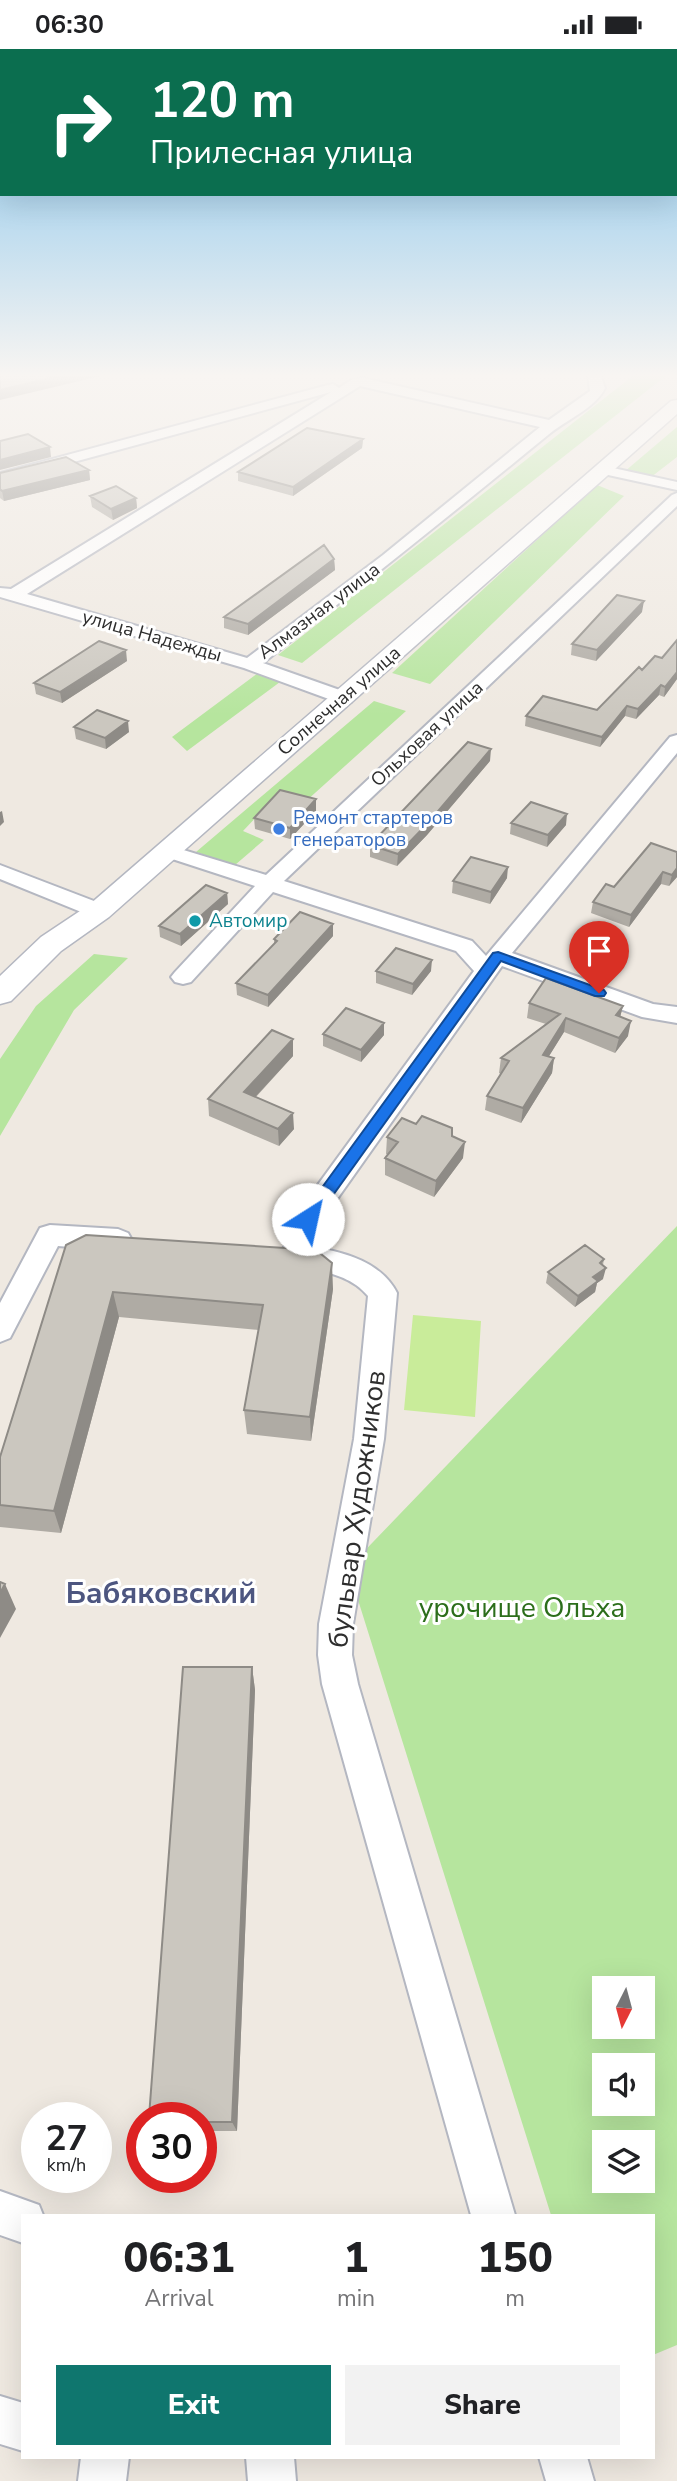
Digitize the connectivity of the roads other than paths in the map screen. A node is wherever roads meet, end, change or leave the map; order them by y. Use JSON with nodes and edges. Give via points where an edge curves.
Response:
{"nodes":[{"id":1,"x":179,"y":488,"type":"edge"},
{"id":2,"x":474,"y":488,"type":"edge"},
{"id":3,"x":583,"y":488,"type":"edge"},
{"id":4,"x":677,"y":498,"type":"edge"},
{"id":5,"x":6,"y":593,"type":"edge"},
{"id":6,"x":250,"y":664,"type":"junction"},
{"id":7,"x":344,"y":698,"type":"junction"},
{"id":8,"x":677,"y":741,"type":"edge"},
{"id":9,"x":167,"y":852,"type":"junction"},
{"id":10,"x":0,"y":871,"type":"edge"},
{"id":11,"x":270,"y":883,"type":"junction"},
{"id":12,"x":99,"y":911,"type":"junction"},
{"id":13,"x":492,"y":963,"type":"junction"},
{"id":14,"x":183,"y":977,"type":"dead end"},
{"id":15,"x":0,"y":994,"type":"edge"},
{"id":16,"x":677,"y":1015,"type":"edge"},
{"id":17,"x":308,"y":1219,"type":"dead end"},
{"id":18,"x":155,"y":1243,"type":"edge"},
{"id":19,"x":263,"y":1252,"type":"edge"},
{"id":20,"x":0,"y":1330,"type":"edge"},
{"id":21,"x":0,"y":2213,"type":"edge"},
{"id":22,"x":493,"y":2214,"type":"edge"},
{"id":23,"x":21,"y":2220,"type":"edge"},
{"id":24,"x":0,"y":2420,"type":"edge"},
{"id":25,"x":21,"y":2426,"type":"edge"},
{"id":26,"x":105,"y":2459,"type":"edge"},
{"id":27,"x":270,"y":2459,"type":"edge"},
{"id":28,"x":564,"y":2459,"type":"edge"},
{"id":29,"x":102,"y":2481,"type":"edge"},
{"id":30,"x":271,"y":2481,"type":"edge"},
{"id":31,"x":570,"y":2481,"type":"edge"}],
"edges":[{"from":1,"to":5,"type":"street"},
{"from":2,"to":6,"type":"street","name":"Алмазная улица"},
{"from":3,"to":7,"type":"street","name":"Солнечная улица"},
{"from":4,"to":11,"type":"street","name":"Ольховая улица"},
{"from":5,"to":6,"type":"street","name":"улица Надежды"},
{"from":6,"to":7,"type":"street","name":"улица Надежды"},
{"from":7,"to":9,"type":"street","name":"Солнечная улица"},
{"from":8,"to":13,"type":"street"},
{"from":9,"to":11,"type":"street"},
{"from":9,"to":12,"type":"street","name":"Солнечная улица"},
{"from":10,"to":12,"type":"street"},
{"from":11,"to":13,"type":"street","via":[[464,946]]},
{"from":11,"to":14,"type":"street","name":"Ольховая улица"},
{"from":12,"to":15,"type":"street","name":"Солнечная улица","via":[[51,944]]},
{"from":13,"to":16,"type":"street"},
{"from":13,"to":17,"type":"street"},
{"from":18,"to":20,"type":"street","via":[[50,1235]]},
{"from":19,"to":22,"type":"street","name":"бульвар Художников","via":[[325,1259],[376,1283],[383,1293],[369,1439],[336,1624],[335,1655]]},
{"from":21,"to":23,"type":"street"},
{"from":24,"to":25,"type":"street"},
{"from":26,"to":29,"type":"street"},
{"from":27,"to":30,"type":"street"},
{"from":28,"to":31,"type":"street"}]}
